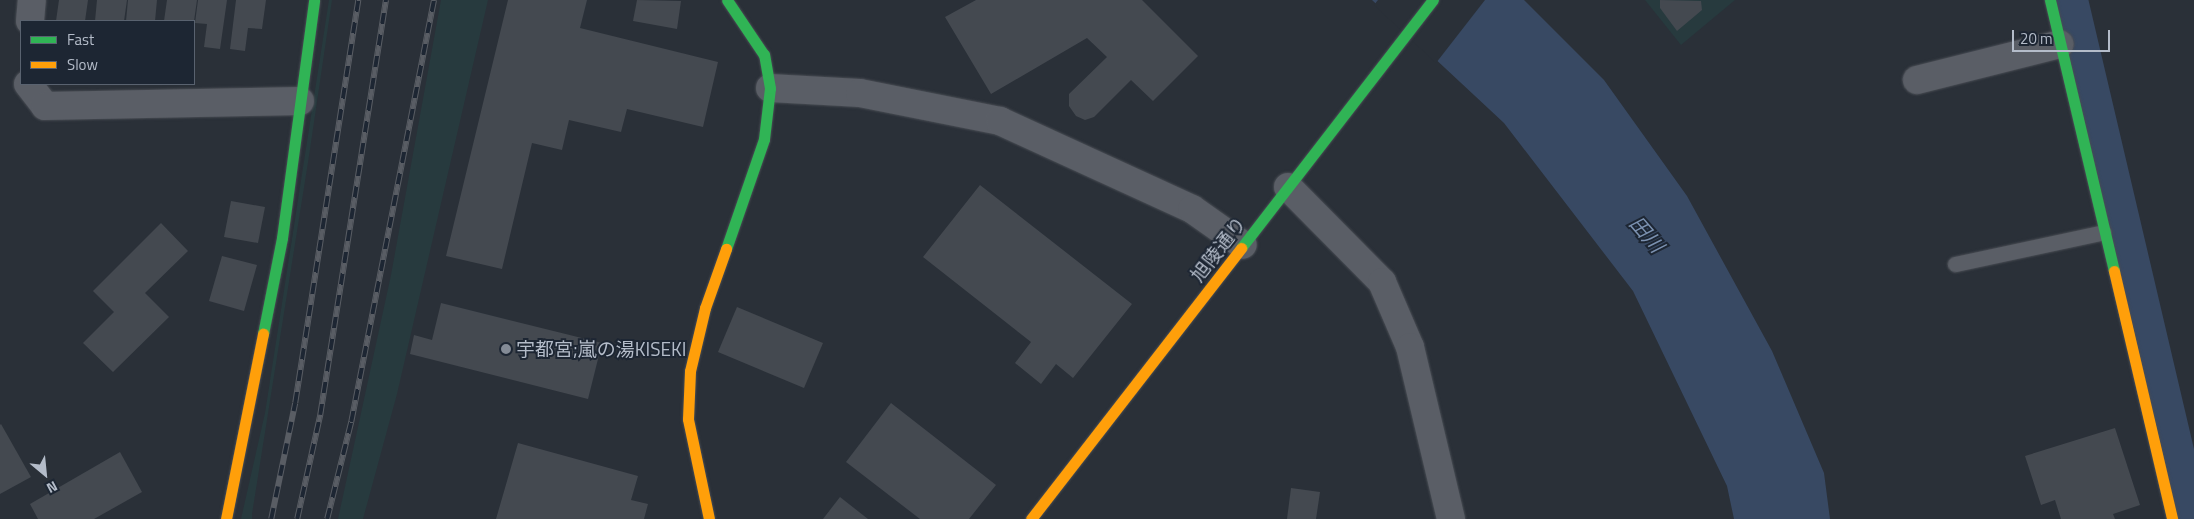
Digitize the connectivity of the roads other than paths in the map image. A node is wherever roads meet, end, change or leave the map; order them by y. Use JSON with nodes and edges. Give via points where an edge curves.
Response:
{"nodes":[{"id":1,"x":32,"y":0,"type":"edge"},
{"id":2,"x":314,"y":0,"type":"edge"},
{"id":3,"x":727,"y":0,"type":"edge"},
{"id":4,"x":1432,"y":0,"type":"edge"},
{"id":5,"x":2050,"y":0,"type":"edge"},
{"id":6,"x":30,"y":20,"type":"edge"},
{"id":7,"x":2060,"y":44,"type":"junction"},
{"id":8,"x":1917,"y":80,"type":"dead end"},
{"id":9,"x":29,"y":85,"type":"edge"},
{"id":10,"x":770,"y":88,"type":"junction"},
{"id":11,"x":300,"y":101,"type":"junction"},
{"id":12,"x":1288,"y":187,"type":"junction"},
{"id":13,"x":2104,"y":232,"type":"junction"},
{"id":14,"x":1243,"y":245,"type":"junction"},
{"id":15,"x":1955,"y":264,"type":"dead end"},
{"id":16,"x":226,"y":519,"type":"edge"},
{"id":17,"x":709,"y":519,"type":"edge"},
{"id":18,"x":1031,"y":519,"type":"edge"},
{"id":19,"x":1451,"y":519,"type":"edge"},
{"id":20,"x":2172,"y":519,"type":"edge"}],
"edges":[{"from":1,"to":6,"type":"street"},
{"from":2,"to":11,"type":"street"},
{"from":3,"to":10,"type":"street","via":[[764,55]]},
{"from":4,"to":12,"type":"street","name":"旭陵通り"},
{"from":5,"to":7,"type":"street"},
{"from":7,"to":8,"type":"street"},
{"from":7,"to":13,"type":"street"},
{"from":9,"to":11,"type":"street","via":[[45,106]]},
{"from":10,"to":14,"type":"street","via":[[860,93],[1000,121],[1192,209]]},
{"from":10,"to":17,"type":"street","via":[[764,139],[705,308],[690,371],[688,419]]},
{"from":11,"to":16,"type":"street","via":[[282,238]]},
{"from":12,"to":14,"type":"street","name":"旭陵通り"},
{"from":12,"to":19,"type":"street","via":[[1382,282],[1410,347]]},
{"from":13,"to":15,"type":"lane"},
{"from":13,"to":20,"type":"street"},
{"from":14,"to":18,"type":"street","name":"旭陵通り"}]}
